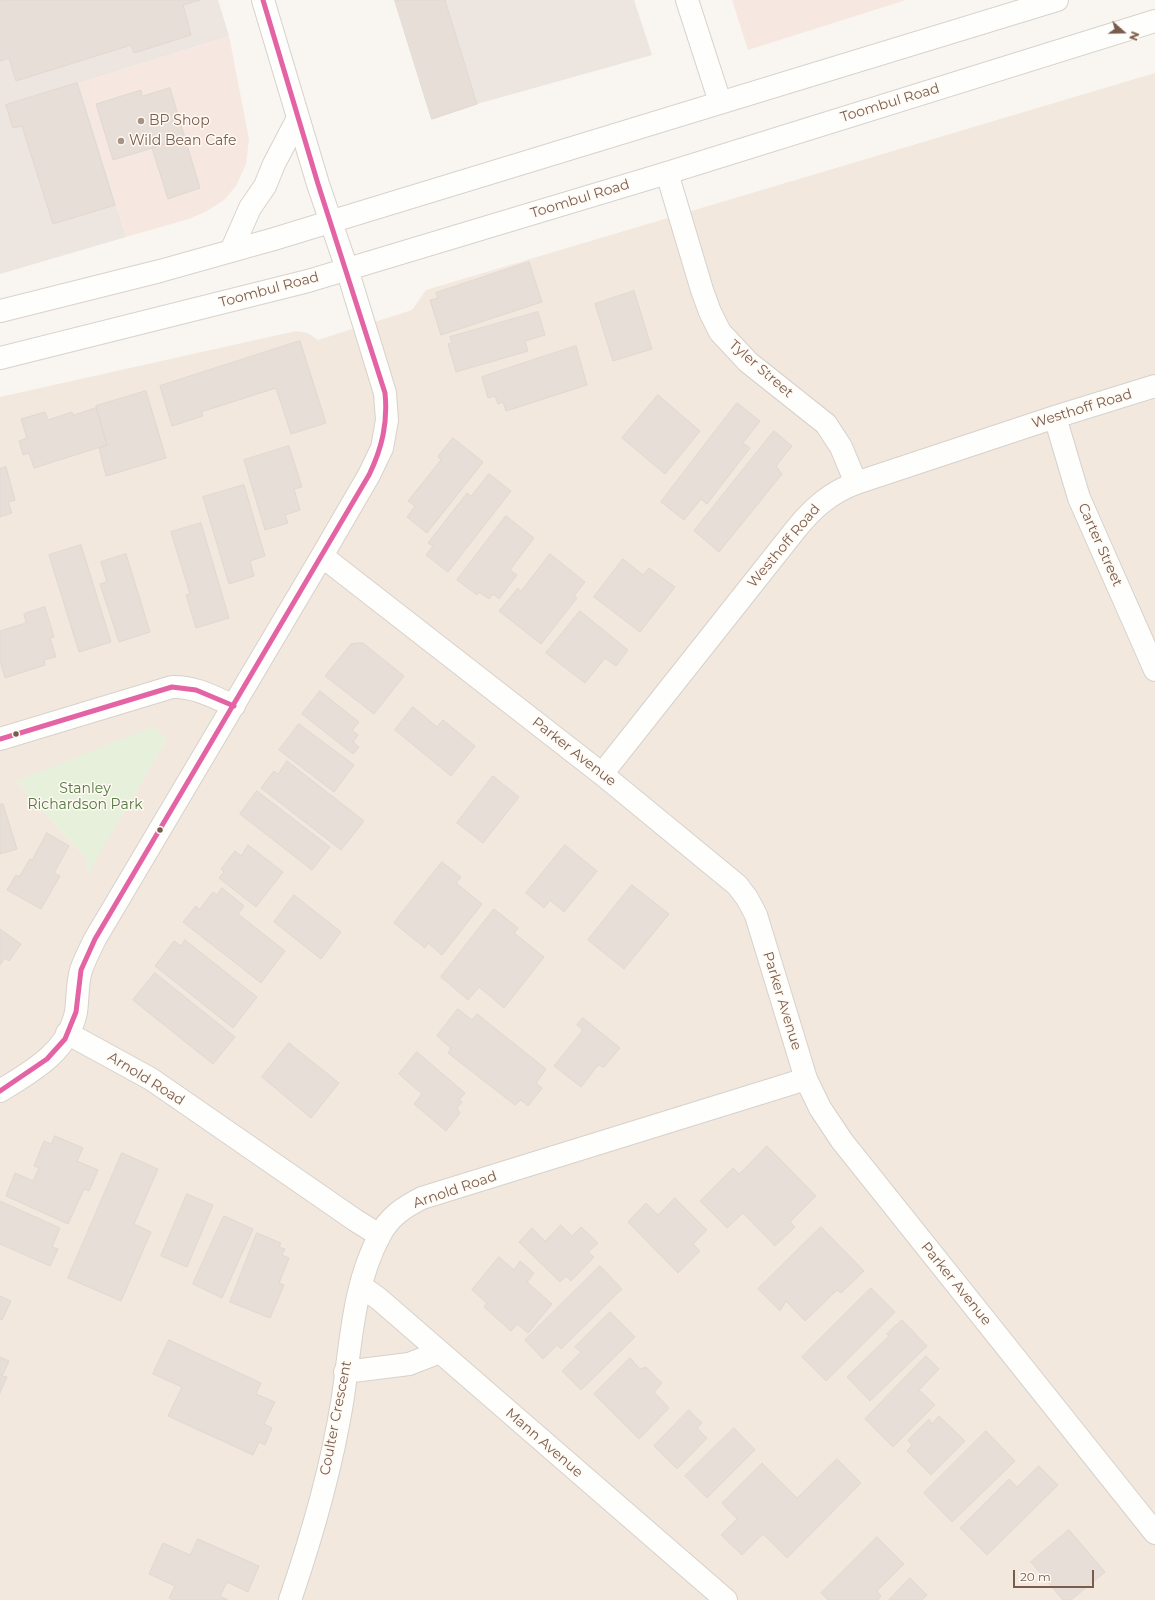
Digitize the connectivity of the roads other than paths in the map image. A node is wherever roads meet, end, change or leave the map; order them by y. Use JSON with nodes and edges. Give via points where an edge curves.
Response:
{"nodes":[{"id":1,"x":263,"y":0,"type":"edge"},
{"id":2,"x":687,"y":0,"type":"edge"},
{"id":3,"x":1057,"y":0,"type":"edge"},
{"id":4,"x":1155,"y":21,"type":"edge"},
{"id":5,"x":720,"y":102,"type":"junction"},
{"id":6,"x":298,"y":118,"type":"junction"},
{"id":7,"x":667,"y":173,"type":"junction"},
{"id":8,"x":331,"y":221,"type":"junction"},
{"id":9,"x":231,"y":251,"type":"junction"},
{"id":10,"x":347,"y":269,"type":"junction"},
{"id":11,"x":0,"y":311,"type":"edge"},
{"id":12,"x":0,"y":358,"type":"edge"},
{"id":13,"x":1155,"y":386,"type":"edge"},
{"id":14,"x":1055,"y":417,"type":"junction"},
{"id":15,"x":856,"y":483,"type":"junction"},
{"id":16,"x":322,"y":556,"type":"junction"},
{"id":17,"x":1155,"y":670,"type":"edge"},
{"id":18,"x":234,"y":706,"type":"junction"},
{"id":19,"x":0,"y":739,"type":"edge"},
{"id":20,"x":602,"y":774,"type":"junction"},
{"id":21,"x":67,"y":1033,"type":"junction"},
{"id":22,"x":806,"y":1079,"type":"junction"},
{"id":23,"x":0,"y":1091,"type":"edge"},
{"id":24,"x":379,"y":1235,"type":"junction"},
{"id":25,"x":361,"y":1286,"type":"junction"},
{"id":26,"x":440,"y":1352,"type":"junction"},
{"id":27,"x":345,"y":1372,"type":"junction"},
{"id":28,"x":1155,"y":1533,"type":"edge"},
{"id":29,"x":290,"y":1600,"type":"edge"},
{"id":30,"x":726,"y":1600,"type":"edge"}],
"edges":[{"from":1,"to":6,"type":"street"},
{"from":2,"to":5,"type":"street"},
{"from":3,"to":5,"type":"street"},
{"from":4,"to":7,"type":"street","name":"Toombul Road"},
{"from":5,"to":8,"type":"street"},
{"from":6,"to":8,"type":"street"},
{"from":6,"to":9,"type":"street","via":[[265,186],[250,208]]},
{"from":7,"to":10,"type":"street","name":"Toombul Road"},
{"from":7,"to":15,"type":"street","name":"Tyler Street","via":[[702,290],[720,332],[748,362],[826,424],[841,447]]},
{"from":8,"to":9,"type":"street"},
{"from":8,"to":10,"type":"street"},
{"from":9,"to":11,"type":"street"},
{"from":10,"to":12,"type":"street","name":"Toombul Road"},
{"from":10,"to":16,"type":"street","via":[[385,393],[387,420],[382,448],[376,462]]},
{"from":13,"to":14,"type":"street","name":"Westhoff Road"},
{"from":14,"to":15,"type":"street","name":"Westhoff Road"},
{"from":14,"to":17,"type":"street","name":"Carter Street","via":[[1079,498]]},
{"from":15,"to":20,"type":"street","name":"Westhoff Road","via":[[840,489],[812,510]]},
{"from":16,"to":18,"type":"street"},
{"from":16,"to":20,"type":"street","name":"Parker Avenue"},
{"from":18,"to":19,"type":"street","via":[[183,686],[172,687]]},
{"from":18,"to":21,"type":"street","via":[[95,939],[81,971],[76,1013]]},
{"from":20,"to":22,"type":"street","name":"Parker Avenue","via":[[725,873],[747,898],[756,915]]},
{"from":21,"to":23,"type":"street","via":[[46,1061]]},
{"from":21,"to":24,"type":"street","name":"Arnold Road","via":[[151,1080]]},
{"from":22,"to":24,"type":"street","name":"Arnold Road","via":[[422,1198],[389,1220]]},
{"from":22,"to":28,"type":"street","name":"Parker Avenue","via":[[820,1108],[842,1141]]},
{"from":24,"to":25,"type":"street","name":"Coulter Crescent"},
{"from":25,"to":26,"type":"street","name":"Mann Avenue"},
{"from":25,"to":27,"type":"street","name":"Coulter Crescent"},
{"from":26,"to":27,"type":"street","via":[[408,1364]]},
{"from":26,"to":30,"type":"street","name":"Mann Avenue"},
{"from":27,"to":29,"type":"street","name":"Coulter Crescent","via":[[335,1440],[306,1555]]}]}
